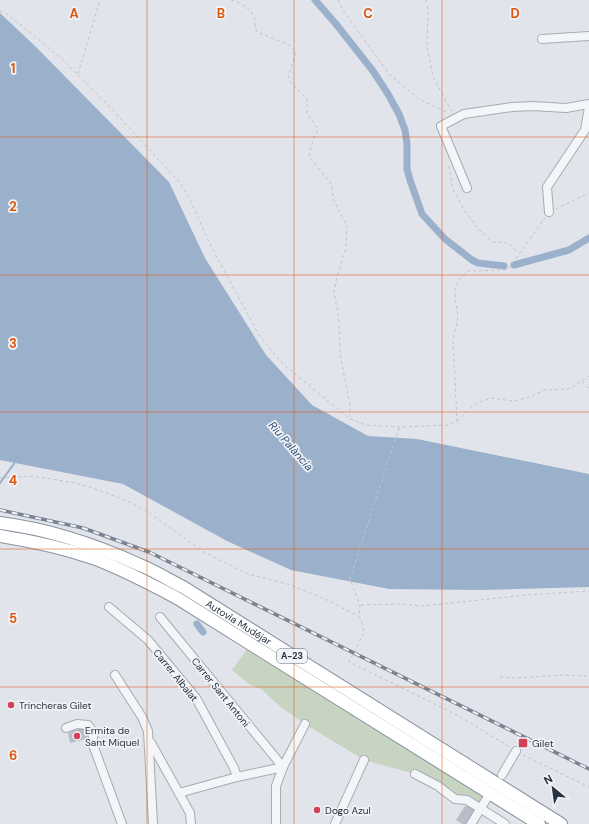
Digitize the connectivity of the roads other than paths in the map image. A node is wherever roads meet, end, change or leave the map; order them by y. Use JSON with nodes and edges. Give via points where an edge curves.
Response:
{"nodes":[{"id":1,"x":589,"y":36,"type":"edge"},
{"id":2,"x":542,"y":39,"type":"dead end"},
{"id":3,"x":589,"y":106,"type":"edge"},
{"id":4,"x":467,"y":188,"type":"dead end"},
{"id":5,"x":549,"y":212,"type":"road end"},
{"id":6,"x":3,"y":524,"type":"edge"},
{"id":7,"x":0,"y":536,"type":"edge"},
{"id":8,"x":109,"y":607,"type":"dead end"},
{"id":9,"x":160,"y":617,"type":"dead end"},
{"id":10,"x":115,"y":674,"type":"dead end"},
{"id":11,"x":305,"y":724,"type":"dead end"},
{"id":12,"x":66,"y":728,"type":"dead end"},
{"id":13,"x":150,"y":741,"type":"junction"},
{"id":14,"x":516,"y":751,"type":"road end"},
{"id":15,"x":364,"y":760,"type":"dead end"},
{"id":16,"x":283,"y":766,"type":"junction"},
{"id":17,"x":415,"y":774,"type":"dead end"},
{"id":18,"x":502,"y":775,"type":"dead end"},
{"id":19,"x":237,"y":777,"type":"junction"},
{"id":20,"x":179,"y":794,"type":"junction"},
{"id":21,"x":487,"y":798,"type":"dead end"},
{"id":22,"x":481,"y":808,"type":"junction"},
{"id":23,"x":122,"y":824,"type":"edge"},
{"id":24,"x":153,"y":824,"type":"edge"},
{"id":25,"x":192,"y":824,"type":"edge"},
{"id":26,"x":276,"y":824,"type":"edge"},
{"id":27,"x":335,"y":824,"type":"edge"},
{"id":28,"x":471,"y":824,"type":"edge"},
{"id":29,"x":505,"y":824,"type":"edge"},
{"id":30,"x":539,"y":824,"type":"edge"},
{"id":31,"x":561,"y":824,"type":"edge"}],
"edges":[{"from":1,"to":2,"type":"street"},
{"from":3,"to":4,"type":"street","via":[[512,107],[456,116],[441,126]]},
{"from":3,"to":5,"type":"street","via":[[585,130],[547,187]]},
{"from":6,"to":31,"type":"highway","name":"Autovía Mudéjar","number":"A-23","via":[[38,530],[94,546],[141,565],[183,588]]},
{"from":7,"to":30,"type":"highway","name":"Autovía Mudéjar","number":"A-23","via":[[38,542],[93,558],[177,598]]},
{"from":8,"to":19,"type":"street","name":"Carrer Albalat","via":[[148,640],[196,698]]},
{"from":9,"to":16,"type":"street","name":"Carrer Sant Antoni"},
{"from":10,"to":13,"type":"street","via":[[142,717]]},
{"from":11,"to":16,"type":"street"},
{"from":12,"to":23,"type":"street","via":[[77,724],[88,725],[94,733],[92,742]]},
{"from":13,"to":20,"type":"street"},
{"from":13,"to":24,"type":"street"},
{"from":14,"to":18,"type":"street"},
{"from":15,"to":27,"type":"street"},
{"from":16,"to":19,"type":"street"},
{"from":16,"to":26,"type":"street","via":[[276,786]]},
{"from":17,"to":22,"type":"street","via":[[438,786],[455,799],[467,800]]},
{"from":19,"to":20,"type":"street"},
{"from":20,"to":25,"type":"street","via":[[190,813]]},
{"from":21,"to":22,"type":"street"},
{"from":22,"to":28,"type":"street"},
{"from":22,"to":29,"type":"street"}]}
